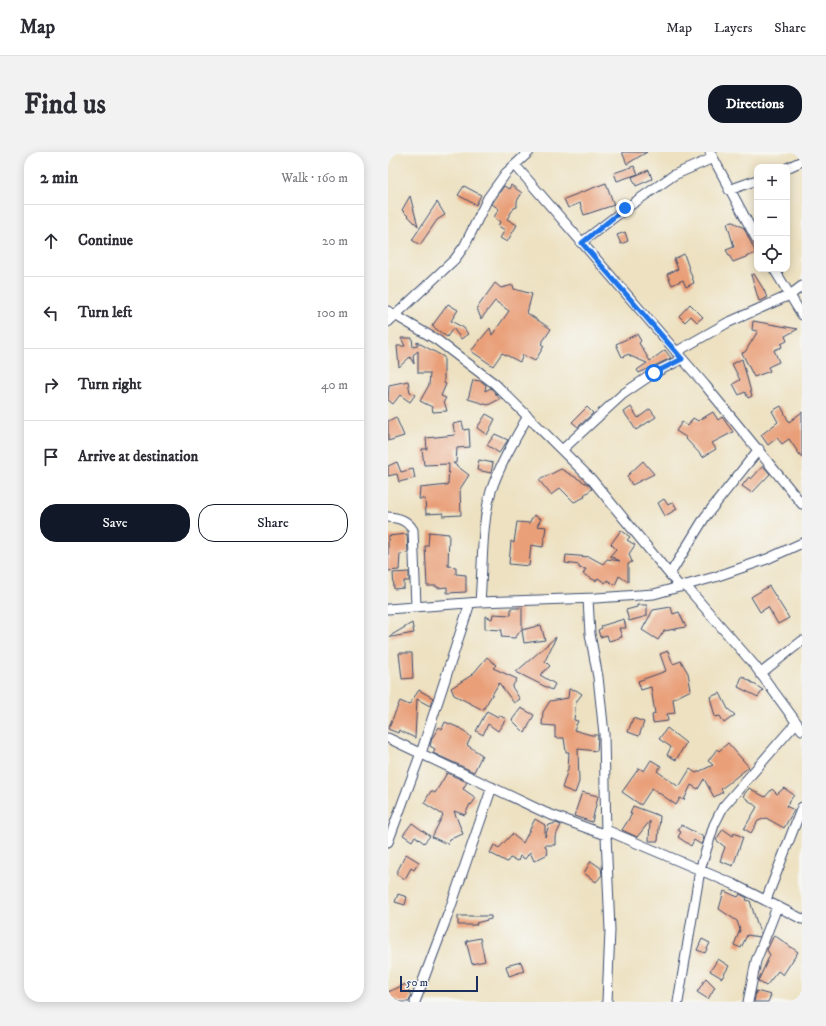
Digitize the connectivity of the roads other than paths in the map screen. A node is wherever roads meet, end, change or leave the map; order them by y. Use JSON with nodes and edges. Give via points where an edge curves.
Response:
{"nodes":[{"id":1,"x":529,"y":152,"type":"edge"},
{"id":2,"x":711,"y":155,"type":"edge"},
{"id":3,"x":516,"y":159,"type":"edge"},
{"id":4,"x":802,"y":161,"type":"edge"},
{"id":5,"x":790,"y":167,"type":"edge"},
{"id":6,"x":754,"y":181,"type":"edge"},
{"id":7,"x":729,"y":190,"type":"junction"},
{"id":8,"x":755,"y":236,"type":"edge"},
{"id":9,"x":582,"y":243,"type":"junction"},
{"id":10,"x":776,"y":272,"type":"edge"},
{"id":11,"x":802,"y":286,"type":"edge"},
{"id":12,"x":790,"y":295,"type":"junction"},
{"id":13,"x":392,"y":313,"type":"edge"},
{"id":14,"x":802,"y":315,"type":"edge"},
{"id":15,"x":388,"y":322,"type":"edge"},
{"id":16,"x":679,"y":355,"type":"junction"},
{"id":17,"x":528,"y":416,"type":"junction"},
{"id":18,"x":759,"y":449,"type":"junction"},
{"id":19,"x":562,"y":450,"type":"junction"},
{"id":20,"x":802,"y":504,"type":"edge"},
{"id":21,"x":388,"y":517,"type":"edge"},
{"id":22,"x":802,"y":543,"type":"edge"},
{"id":23,"x":670,"y":574,"type":"junction"},
{"id":24,"x":683,"y":586,"type":"junction"},
{"id":25,"x":588,"y":599,"type":"junction"},
{"id":26,"x":480,"y":602,"type":"junction"},
{"id":27,"x":470,"y":603,"type":"junction"},
{"id":28,"x":416,"y":606,"type":"junction"},
{"id":29,"x":388,"y":609,"type":"edge"},
{"id":30,"x":802,"y":641,"type":"edge"},
{"id":31,"x":760,"y":674,"type":"junction"},
{"id":32,"x":799,"y":726,"type":"edge"},
{"id":33,"x":388,"y":738,"type":"edge"},
{"id":34,"x":420,"y":753,"type":"junction"},
{"id":35,"x":492,"y":787,"type":"junction"},
{"id":36,"x":802,"y":807,"type":"edge"},
{"id":37,"x":606,"y":832,"type":"junction"},
{"id":38,"x":388,"y":842,"type":"edge"},
{"id":39,"x":700,"y":870,"type":"junction"},
{"id":40,"x":766,"y":900,"type":"junction"},
{"id":41,"x":777,"y":907,"type":"junction"},
{"id":42,"x":802,"y":919,"type":"edge"},
{"id":43,"x":415,"y":1002,"type":"edge"},
{"id":44,"x":607,"y":1002,"type":"edge"},
{"id":45,"x":678,"y":1002,"type":"edge"},
{"id":46,"x":748,"y":1002,"type":"edge"}],
"edges":[{"from":1,"to":3,"type":"street"},
{"from":2,"to":7,"type":"street"},
{"from":2,"to":9,"type":"street","via":[[674,175],[625,208]]},
{"from":3,"to":9,"type":"street"},
{"from":3,"to":13,"type":"street","via":[[488,198],[465,245],[455,259]]},
{"from":4,"to":5,"type":"street"},
{"from":6,"to":7,"type":"street"},
{"from":7,"to":8,"type":"street"},
{"from":9,"to":16,"type":"street"},
{"from":10,"to":12,"type":"street"},
{"from":11,"to":12,"type":"street"},
{"from":12,"to":14,"type":"street"},
{"from":12,"to":16,"type":"street","via":[[727,323]]},
{"from":13,"to":15,"type":"street"},
{"from":13,"to":17,"type":"street","via":[[437,340],[490,380]]},
{"from":16,"to":18,"type":"street"},
{"from":16,"to":19,"type":"street","via":[[623,394]]},
{"from":17,"to":19,"type":"street"},
{"from":17,"to":26,"type":"street","via":[[501,465],[491,493],[486,522]]},
{"from":18,"to":20,"type":"street"},
{"from":18,"to":23,"type":"street","via":[[705,517]]},
{"from":19,"to":23,"type":"street","via":[[593,480]]},
{"from":21,"to":28,"type":"street","via":[[408,523],[413,530]]},
{"from":22,"to":24,"type":"street","via":[[767,559]]},
{"from":23,"to":24,"type":"street"},
{"from":24,"to":25,"type":"street","via":[[654,594]]},
{"from":24,"to":31,"type":"street"},
{"from":25,"to":26,"type":"street"},
{"from":25,"to":37,"type":"street","via":[[590,634],[604,734]]},
{"from":26,"to":27,"type":"street"},
{"from":27,"to":28,"type":"street"},
{"from":27,"to":34,"type":"street"},
{"from":28,"to":29,"type":"street"},
{"from":30,"to":31,"type":"street"},
{"from":31,"to":32,"type":"street"},
{"from":32,"to":39,"type":"street","via":[[723,807],[714,824]]},
{"from":33,"to":34,"type":"street"},
{"from":34,"to":35,"type":"street"},
{"from":34,"to":38,"type":"street"},
{"from":35,"to":37,"type":"street","via":[[546,813]]},
{"from":35,"to":43,"type":"street"},
{"from":36,"to":40,"type":"street"},
{"from":37,"to":39,"type":"street"},
{"from":37,"to":44,"type":"street","via":[[610,930]]},
{"from":39,"to":40,"type":"street"},
{"from":39,"to":45,"type":"street"},
{"from":40,"to":41,"type":"street"},
{"from":41,"to":42,"type":"street"},
{"from":41,"to":46,"type":"street","via":[[756,961]]}]}
